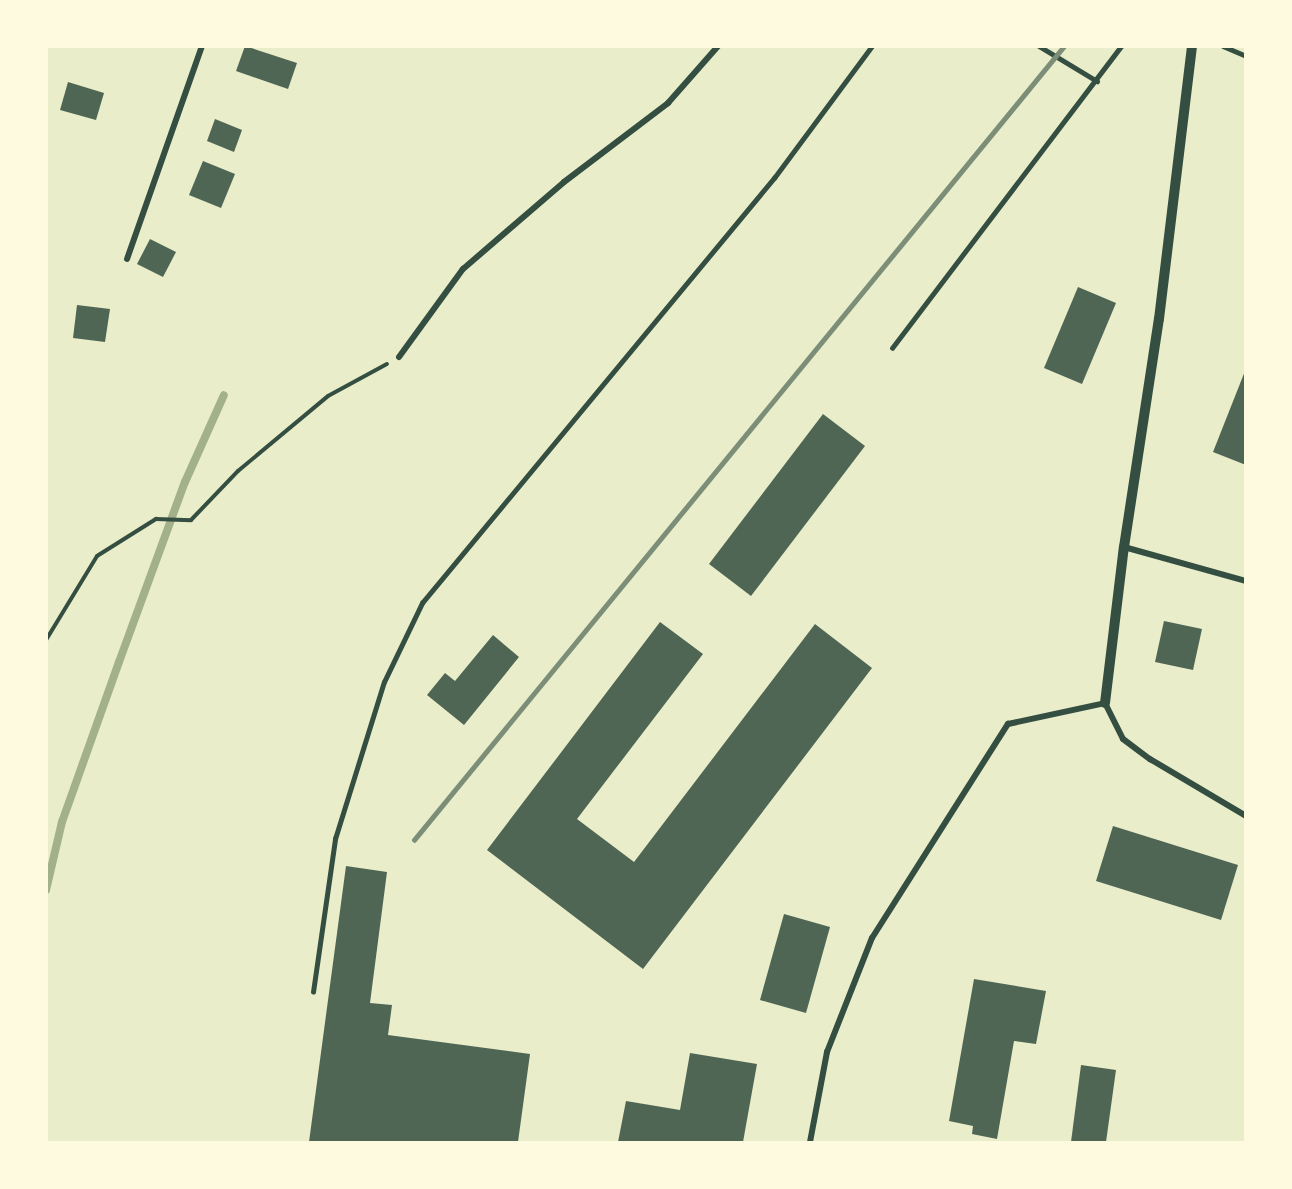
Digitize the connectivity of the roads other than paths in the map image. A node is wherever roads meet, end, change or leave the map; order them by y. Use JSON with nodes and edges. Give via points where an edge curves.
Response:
{"nodes":[{"id":1,"x":202,"y":46,"type":"edge"},
{"id":2,"x":718,"y":46,"type":"edge"},
{"id":3,"x":872,"y":46,"type":"edge"},
{"id":4,"x":1039,"y":46,"type":"edge"},
{"id":5,"x":1121,"y":46,"type":"edge"},
{"id":6,"x":1192,"y":46,"type":"edge"},
{"id":7,"x":1223,"y":46,"type":"edge"},
{"id":8,"x":1245,"y":56,"type":"edge"},
{"id":9,"x":1097,"y":81,"type":"junction"},
{"id":10,"x":127,"y":259,"type":"dead end"},
{"id":11,"x":892,"y":348,"type":"dead end"},
{"id":12,"x":399,"y":357,"type":"road end"},
{"id":13,"x":1124,"y":547,"type":"junction"},
{"id":14,"x":1245,"y":581,"type":"edge"},
{"id":15,"x":1105,"y":703,"type":"junction"},
{"id":16,"x":1245,"y":816,"type":"edge"},
{"id":17,"x":313,"y":992,"type":"dead end"},
{"id":18,"x":810,"y":1143,"type":"edge"}],
"edges":[{"from":1,"to":10,"type":"street"},
{"from":2,"to":12,"type":"street","via":[[668,103],[564,182],[463,269]]},
{"from":3,"to":17,"type":"lane","via":[[774,178],[422,603],[384,682],[335,839]]},
{"from":4,"to":9,"type":"lane"},
{"from":5,"to":9,"type":"lane"},
{"from":6,"to":13,"type":"street","via":[[1159,319]]},
{"from":7,"to":8,"type":"lane"},
{"from":9,"to":11,"type":"lane"},
{"from":13,"to":14,"type":"street"},
{"from":13,"to":15,"type":"street"},
{"from":15,"to":16,"type":"street","via":[[1123,739]]},
{"from":15,"to":18,"type":"street","via":[[1008,724],[872,938],[827,1052]]}]}
